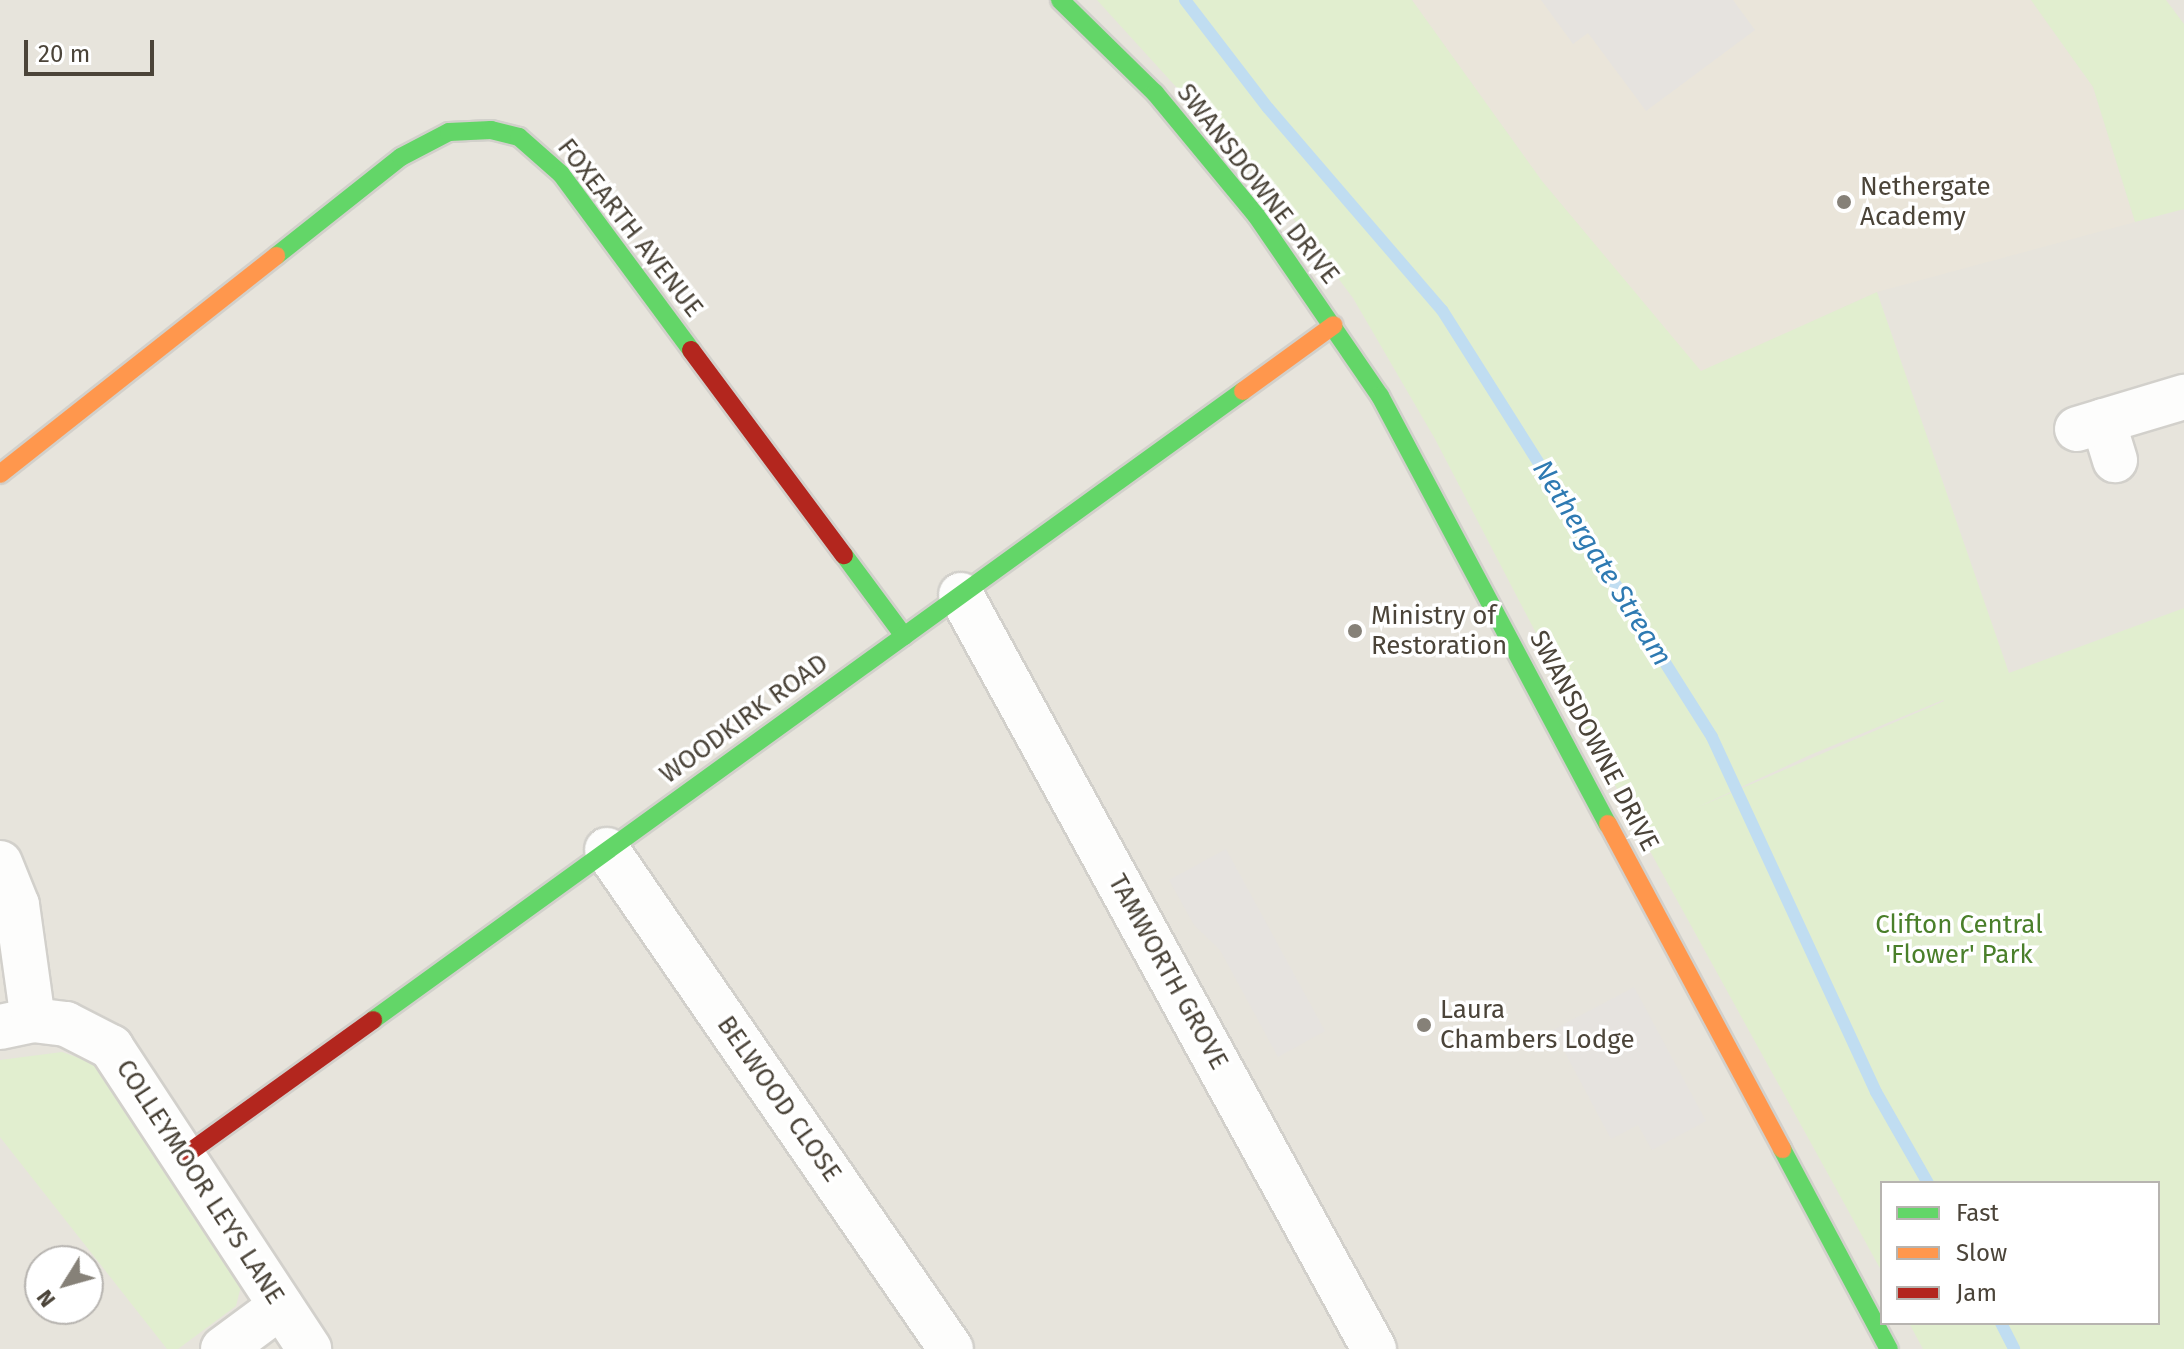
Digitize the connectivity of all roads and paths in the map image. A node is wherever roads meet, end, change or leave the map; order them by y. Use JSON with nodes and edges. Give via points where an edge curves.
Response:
{"nodes":[{"id":1,"x":1060,"y":0,"type":"edge"},
{"id":2,"x":1334,"y":325,"type":"junction"},
{"id":3,"x":2184,"y":397,"type":"edge"},
{"id":4,"x":2098,"y":437,"type":"dead end"},
{"id":5,"x":0,"y":474,"type":"edge"},
{"id":6,"x":961,"y":595,"type":"junction"},
{"id":7,"x":904,"y":636,"type":"junction"},
{"id":8,"x":607,"y":850,"type":"junction"},
{"id":9,"x":0,"y":863,"type":"edge"},
{"id":10,"x":16,"y":1024,"type":"edge"},
{"id":11,"x":184,"y":1156,"type":"junction"},
{"id":12,"x":281,"y":1306,"type":"junction"},
{"id":13,"x":223,"y":1349,"type":"edge"},
{"id":14,"x":309,"y":1349,"type":"edge"},
{"id":15,"x":951,"y":1349,"type":"edge"},
{"id":16,"x":1374,"y":1349,"type":"edge"},
{"id":17,"x":1889,"y":1349,"type":"edge"}],
"edges":[{"from":1,"to":2,"type":"street","name":"SWANSDOWNE DRIVE","via":[[1200,147]]},
{"from":2,"to":6,"type":"street","name":"WOODKIRK ROAD"},
{"from":2,"to":17,"type":"street","name":"SWANSDOWNE DRIVE","via":[[1380,396]]},
{"from":3,"to":4,"type":"street"},
{"from":5,"to":7,"type":"street","name":"FOXEARTH AVENUE","via":[[401,157],[449,132],[491,130],[519,137],[561,174]]},
{"from":6,"to":7,"type":"street","name":"WOODKIRK ROAD"},
{"from":6,"to":16,"type":"street","name":"TAMWORTH GROVE"},
{"from":7,"to":8,"type":"street","name":"WOODKIRK ROAD"},
{"from":8,"to":11,"type":"street","name":"WOODKIRK ROAD"},
{"from":8,"to":15,"type":"street","name":"BELWOOD CLOSE"},
{"from":9,"to":10,"type":"street","via":[[17,905]]},
{"from":10,"to":11,"type":"street","name":"COLLEYMOOR LEYS LANE","via":[[80,1029],[111,1047]]},
{"from":11,"to":12,"type":"street","name":"COLLEYMOOR LEYS LANE"},
{"from":12,"to":13,"type":"street"},
{"from":12,"to":14,"type":"street","name":"COLLEYMOOR LEYS LANE"}]}
